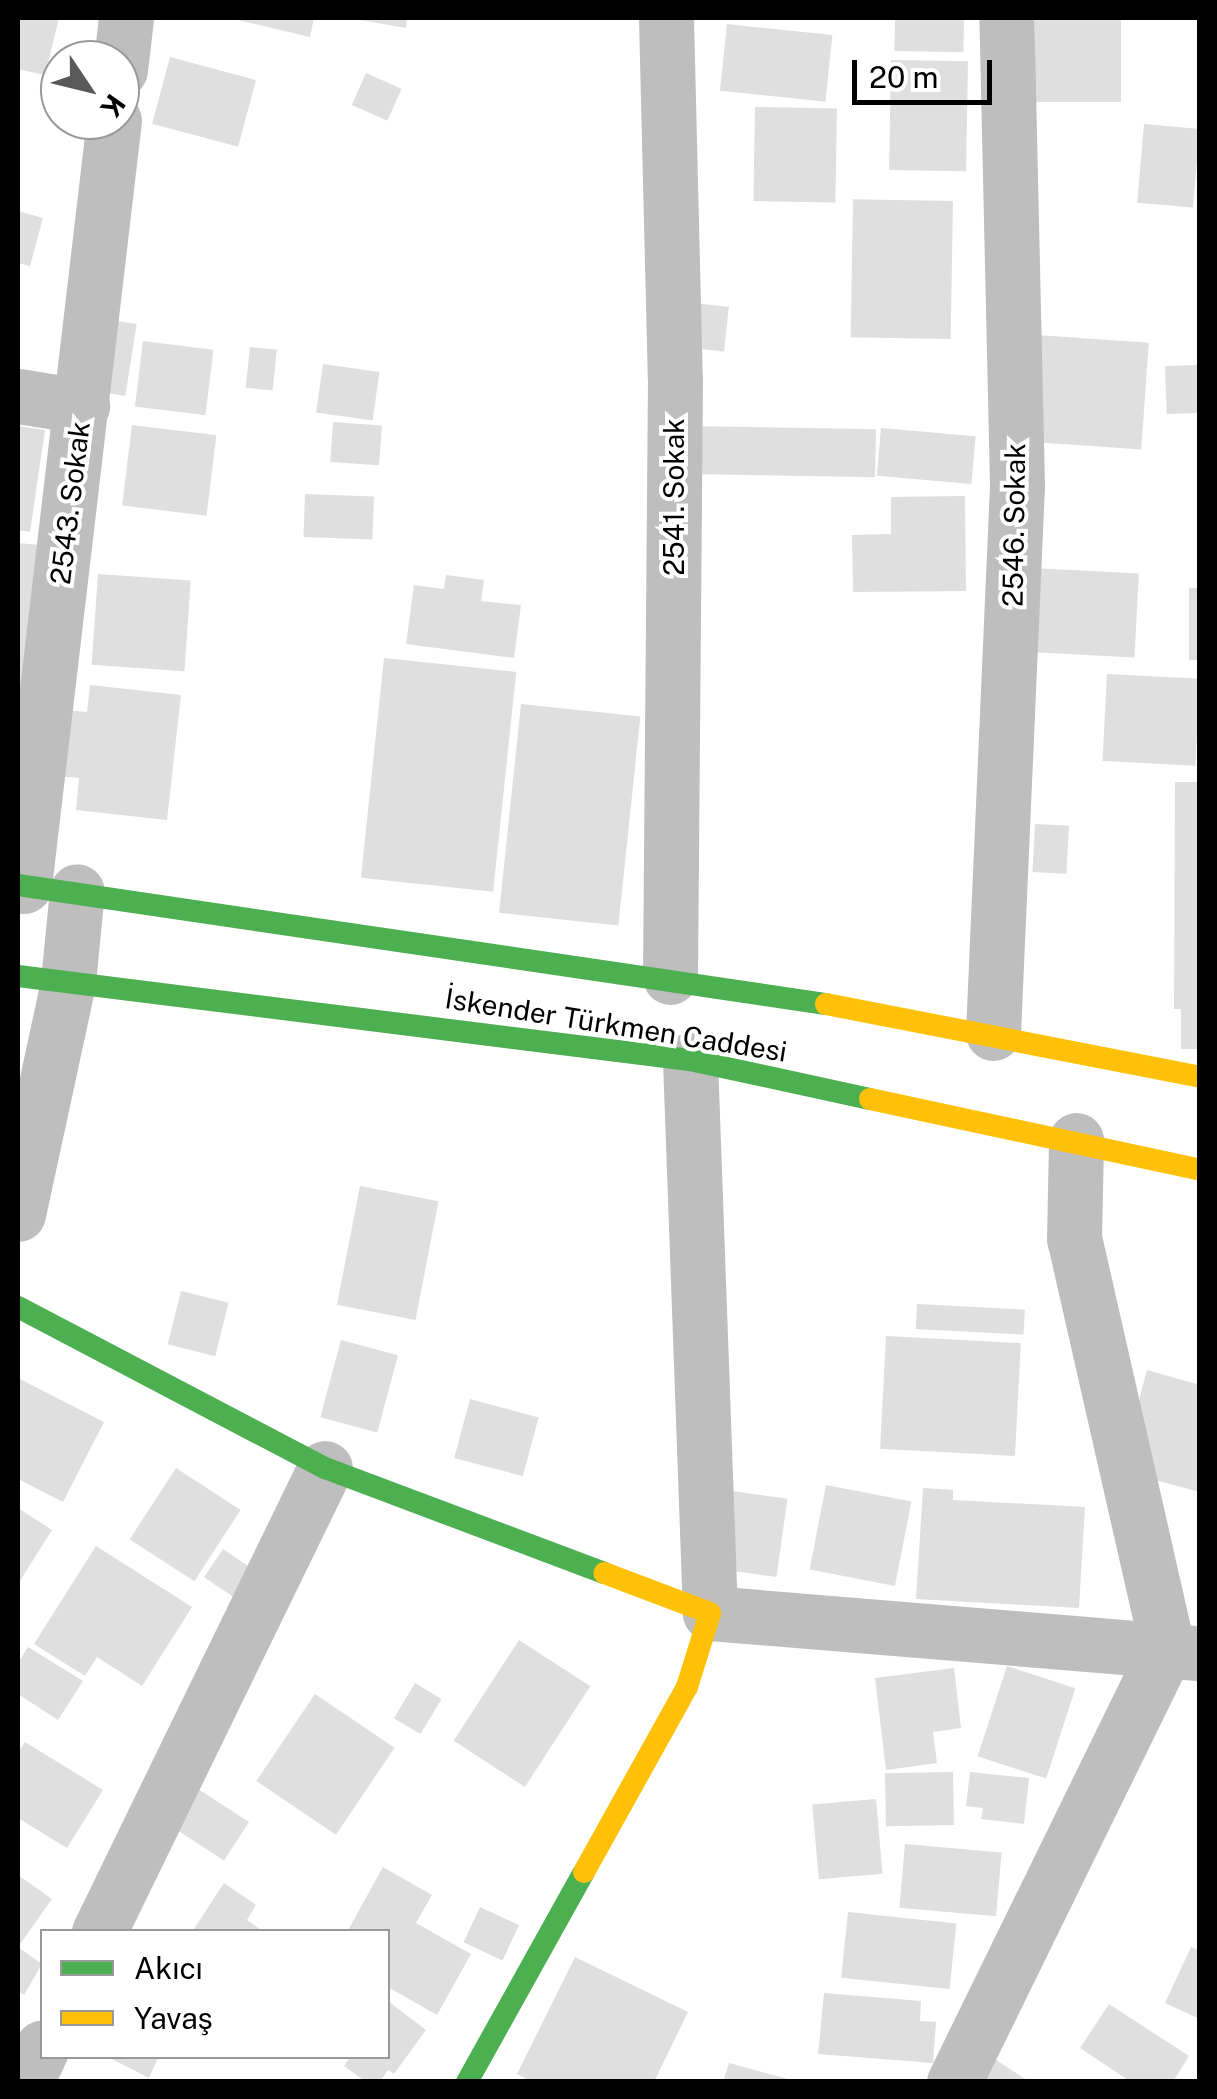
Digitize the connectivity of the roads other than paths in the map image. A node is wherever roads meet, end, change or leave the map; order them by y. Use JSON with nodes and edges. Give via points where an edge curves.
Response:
{"nodes":[{"id":1,"x":666,"y":18,"type":"edge"},
{"id":2,"x":1006,"y":18,"type":"edge"},
{"id":3,"x":112,"y":140,"type":"edge"},
{"id":4,"x":18,"y":396,"type":"edge"},
{"id":5,"x":82,"y":406,"type":"junction"},
{"id":6,"x":21,"y":886,"type":"edge"},
{"id":7,"x":77,"y":891,"type":"junction"},
{"id":8,"x":670,"y":978,"type":"junction"},
{"id":9,"x":43,"y":979,"type":"edge"},
{"id":10,"x":993,"y":1032,"type":"junction"},
{"id":11,"x":690,"y":1060,"type":"junction"},
{"id":12,"x":1200,"y":1077,"type":"edge"},
{"id":13,"x":1076,"y":1140,"type":"junction"},
{"id":14,"x":1200,"y":1170,"type":"edge"},
{"id":15,"x":18,"y":1214,"type":"edge"},
{"id":16,"x":18,"y":1307,"type":"edge"},
{"id":17,"x":326,"y":1468,"type":"junction"},
{"id":18,"x":710,"y":1612,"type":"junction"},
{"id":19,"x":1183,"y":1650,"type":"edge"},
{"id":20,"x":100,"y":1929,"type":"edge"},
{"id":21,"x":467,"y":2082,"type":"edge"},
{"id":22,"x":954,"y":2082,"type":"edge"}],
"edges":[{"from":1,"to":8,"type":"street","name":"2541. Sokak","via":[[675,379]]},
{"from":2,"to":10,"type":"street","name":"2546. Sokak","via":[[1017,485]]},
{"from":3,"to":5,"type":"street","name":"2543. Sokak"},
{"from":4,"to":5,"type":"street"},
{"from":5,"to":6,"type":"street","name":"2543. Sokak"},
{"from":6,"to":7,"type":"main road","name":"İskender Türkmen Caddesi"},
{"from":7,"to":8,"type":"main road","name":"İskender Türkmen Caddesi","via":[[255,923]]},
{"from":7,"to":9,"type":"street"},
{"from":8,"to":10,"type":"main road","name":"İskender Türkmen Caddesi"},
{"from":9,"to":11,"type":"main road","name":"İskender Türkmen Caddesi"},
{"from":9,"to":15,"type":"street"},
{"from":10,"to":12,"type":"main road","name":"İskender Türkmen Caddesi"},
{"from":11,"to":13,"type":"main road","name":"İskender Türkmen Caddesi"},
{"from":11,"to":18,"type":"street"},
{"from":13,"to":14,"type":"main road","name":"İskender Türkmen Caddesi"},
{"from":13,"to":19,"type":"street","via":[[1074,1239]]},
{"from":16,"to":17,"type":"main road"},
{"from":17,"to":18,"type":"main road"},
{"from":17,"to":20,"type":"street"},
{"from":18,"to":19,"type":"street"},
{"from":18,"to":21,"type":"main road","via":[[687,1687]]},
{"from":19,"to":22,"type":"street"}]}
